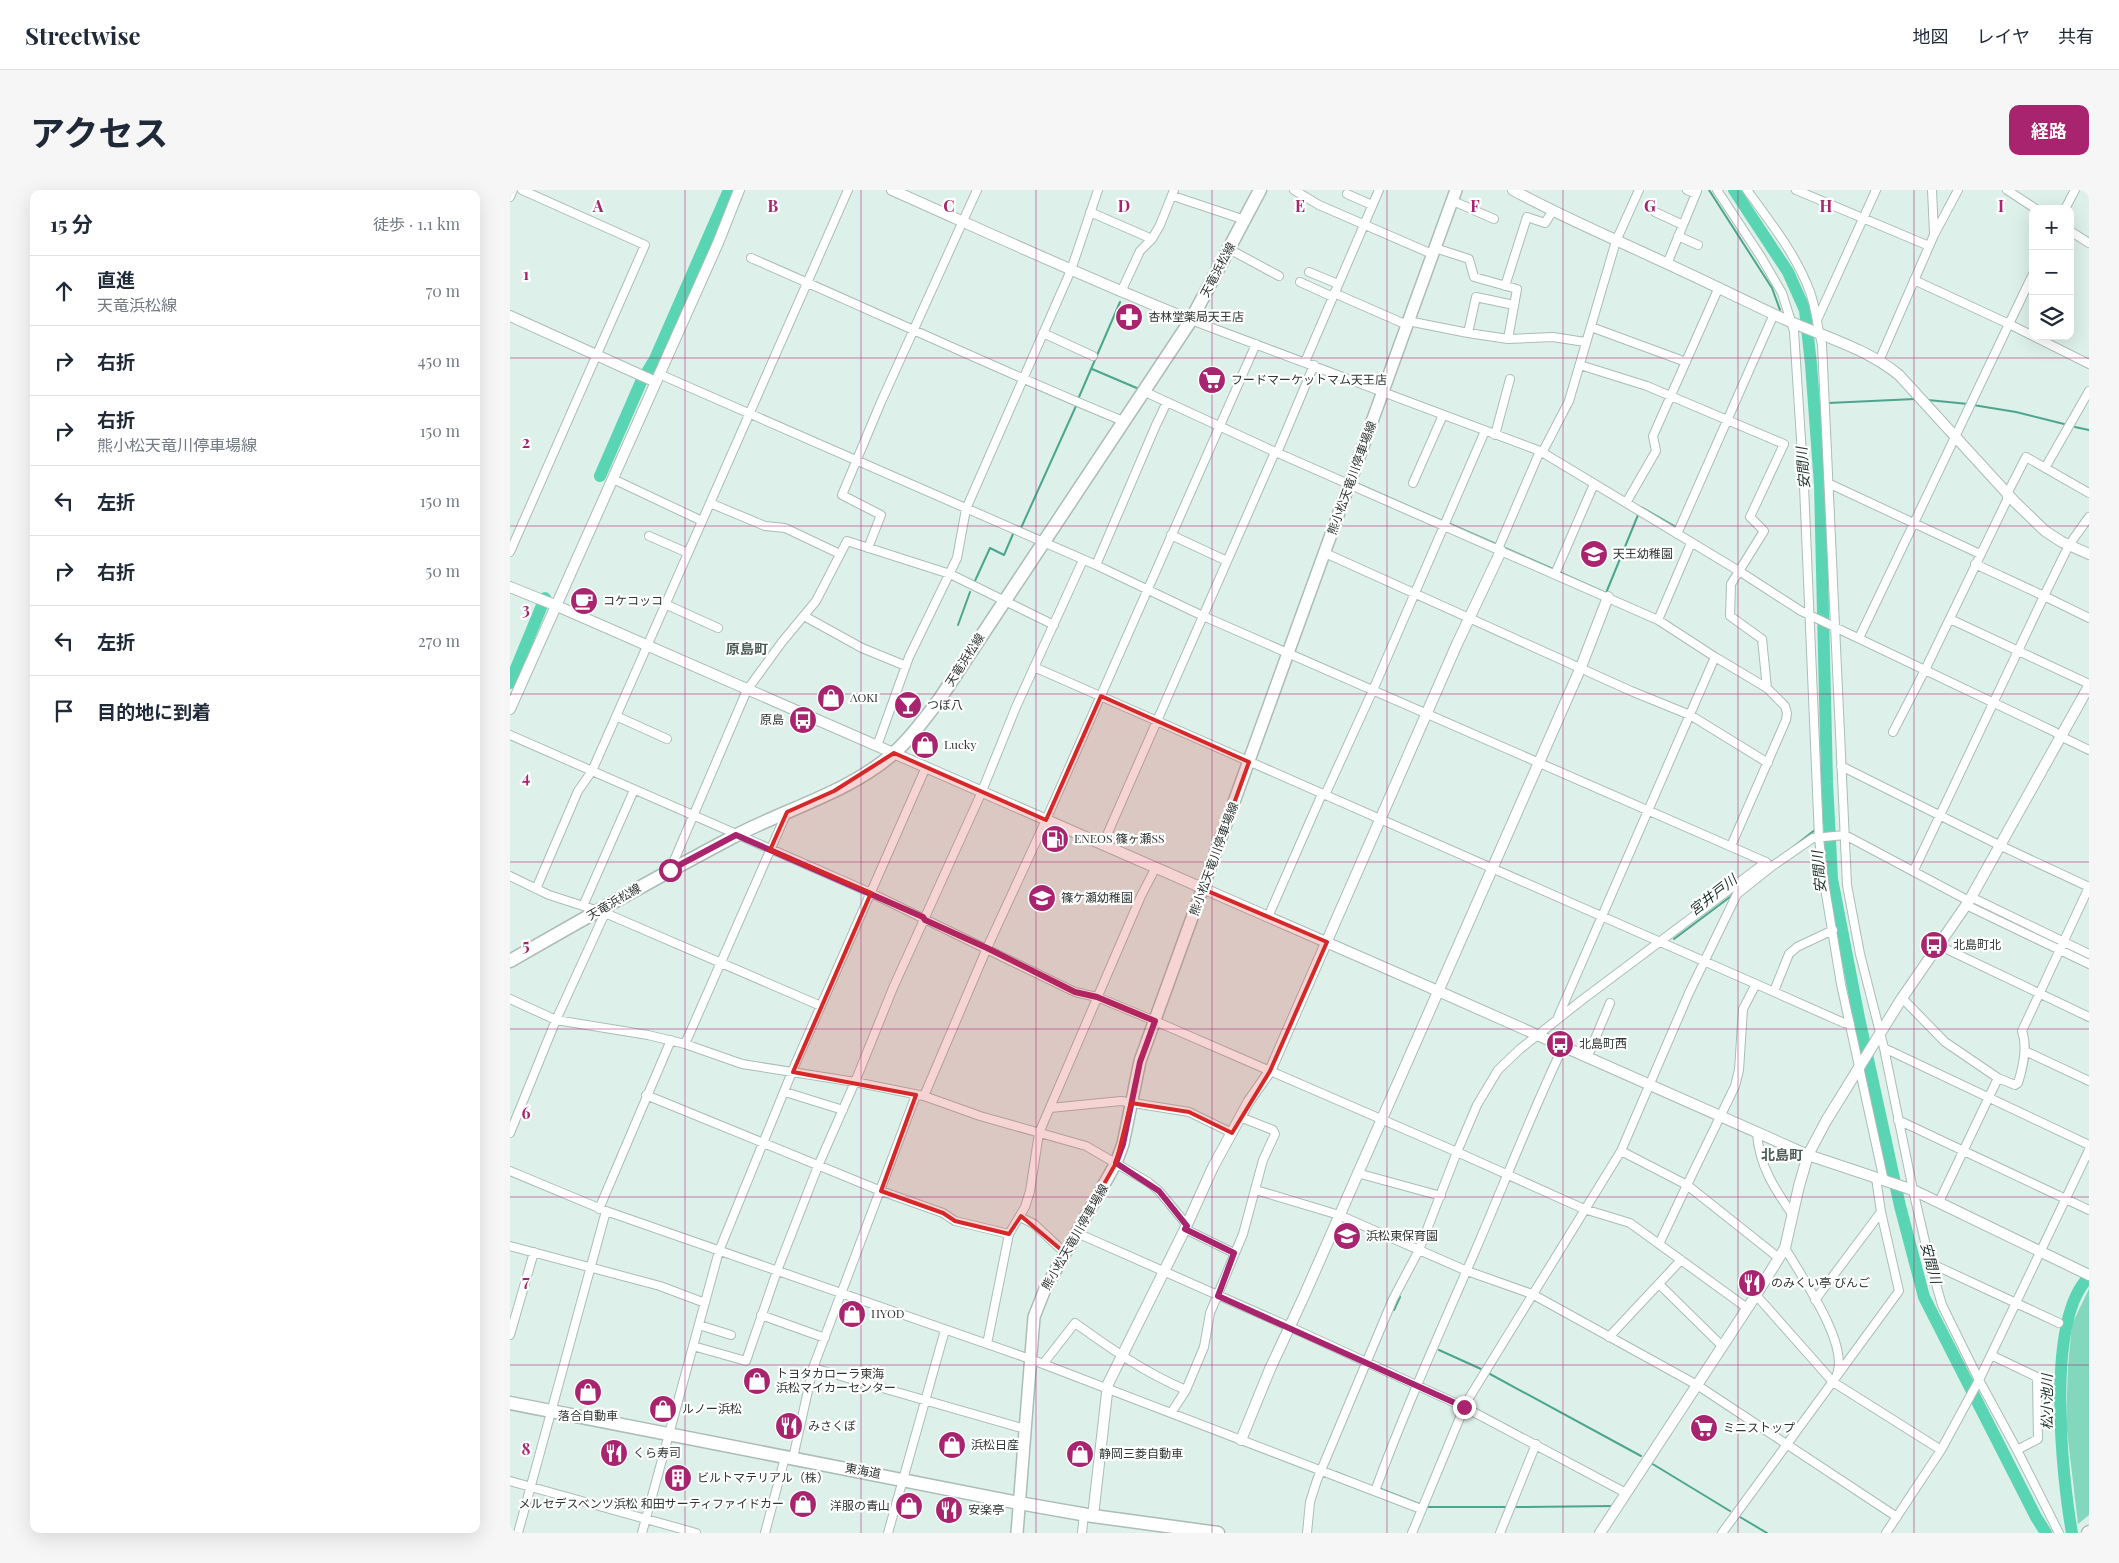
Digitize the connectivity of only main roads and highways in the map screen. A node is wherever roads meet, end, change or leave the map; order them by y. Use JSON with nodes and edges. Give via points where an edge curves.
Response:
{"nodes":[{"id":1,"x":1260,"y":190,"type":"edge"},
{"id":2,"x":1454,"y":195,"type":"edge"},
{"id":3,"x":510,"y":961,"type":"edge"},
{"id":4,"x":510,"y":1403,"type":"edge"},
{"id":5,"x":1019,"y":1503,"type":"junction"},
{"id":6,"x":1184,"y":1531,"type":"edge"},
{"id":7,"x":1016,"y":1533,"type":"edge"},
{"id":8,"x":1218,"y":1533,"type":"edge"}],
"edges":[{"from":1,"to":3,"type":"main road","name":"天竜浜松線","via":[[1191,320],[939,700],[894,753],[834,791],[736,835]]},
{"from":2,"to":5,"type":"main road","name":"熊小松天竜川停車場線","via":[[1140,1062],[1116,1163],[1038,1304],[1030,1359]]},
{"from":4,"to":5,"type":"main road","name":"東海道"},
{"from":5,"to":6,"type":"main road","name":"東海道"},
{"from":5,"to":7,"type":"main road","name":"熊小松天竜川停車場線"},
{"from":6,"to":8,"type":"main road","name":"東海道"}]}
